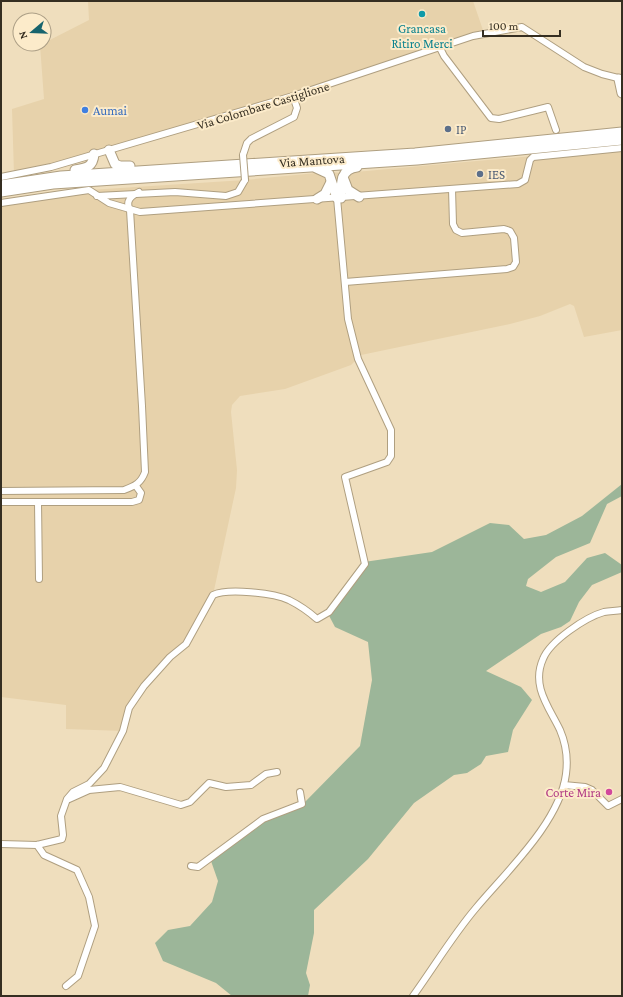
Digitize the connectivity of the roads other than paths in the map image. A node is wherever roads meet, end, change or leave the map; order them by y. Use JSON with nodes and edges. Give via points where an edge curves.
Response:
{"nodes":[{"id":1,"x":440,"y":48,"type":"junction"},
{"id":2,"x":620,"y":79,"type":"edge"},
{"id":3,"x":622,"y":93,"type":"edge"},
{"id":4,"x":293,"y":96,"type":"junction"},
{"id":5,"x":622,"y":128,"type":"edge"},
{"id":6,"x":556,"y":130,"type":"dead end"},
{"id":7,"x":622,"y":132,"type":"edge"},
{"id":8,"x":604,"y":134,"type":"junction"},
{"id":9,"x":622,"y":140,"type":"edge"},
{"id":10,"x":622,"y":148,"type":"edge"},
{"id":11,"x":109,"y":150,"type":"junction"},
{"id":12,"x":94,"y":154,"type":"junction"},
{"id":13,"x":374,"y":162,"type":"junction"},
{"id":14,"x":311,"y":168,"type":"junction"},
{"id":15,"x":163,"y":169,"type":"junction"},
{"id":16,"x":1,"y":177,"type":"edge"},
{"id":17,"x":343,"y":177,"type":"junction"},
{"id":18,"x":42,"y":178,"type":"junction"},
{"id":19,"x":331,"y":182,"type":"junction"},
{"id":20,"x":1,"y":185,"type":"edge"},
{"id":21,"x":452,"y":189,"type":"junction"},
{"id":22,"x":1,"y":192,"type":"edge"},
{"id":23,"x":139,"y":192,"type":"junction"},
{"id":24,"x":119,"y":194,"type":"junction"},
{"id":25,"x":97,"y":196,"type":"junction"},
{"id":26,"x":359,"y":197,"type":"junction"},
{"id":27,"x":339,"y":198,"type":"junction"},
{"id":28,"x":317,"y":199,"type":"junction"},
{"id":29,"x":107,"y":202,"type":"junction"},
{"id":30,"x":1,"y":203,"type":"edge"},
{"id":31,"x":130,"y":210,"type":"junction"},
{"id":32,"x":345,"y":282,"type":"junction"},
{"id":33,"x":136,"y":486,"type":"junction"},
{"id":34,"x":1,"y":491,"type":"edge"},
{"id":35,"x":1,"y":502,"type":"edge"},
{"id":36,"x":38,"y":502,"type":"junction"},
{"id":37,"x":39,"y":579,"type":"dead end"},
{"id":38,"x":622,"y":610,"type":"edge"},
{"id":39,"x":277,"y":772,"type":"dead end"},
{"id":40,"x":564,"y":785,"type":"junction"},
{"id":41,"x":300,"y":792,"type":"dead end"},
{"id":42,"x":622,"y":799,"type":"edge"},
{"id":43,"x":67,"y":800,"type":"junction"},
{"id":44,"x":1,"y":844,"type":"edge"},
{"id":45,"x":37,"y":845,"type":"junction"},
{"id":46,"x":191,"y":866,"type":"dead end"},
{"id":47,"x":66,"y":986,"type":"dead end"},
{"id":48,"x":412,"y":996,"type":"edge"}],
"edges":[{"from":1,"to":2,"type":"street","name":"Via Colombare Castiglione","via":[[484,33],[522,27],[584,66]]},
{"from":1,"to":4,"type":"street","name":"Via Colombare Castiglione"},
{"from":1,"to":6,"type":"street","via":[[491,118],[499,119],[548,107]]},
{"from":2,"to":3,"type":"highway"},
{"from":4,"to":11,"type":"street","name":"Via Colombare Castiglione"},
{"from":4,"to":23,"type":"street","bridge":true,"via":[[297,108],[294,117],[246,143],[243,155],[245,180],[238,192],[226,196]]},
{"from":5,"to":8,"type":"highway"},
{"from":7,"to":8,"type":"highway","name":"Via Mantova"},
{"from":8,"to":15,"type":"highway","name":"Via Mantova","via":[[415,153]]},
{"from":9,"to":13,"type":"highway","name":"Via Mantova"},
{"from":10,"to":21,"type":"street","via":[[533,157],[525,180],[521,183]]},
{"from":11,"to":12,"type":"street","name":"Via Colombare Castiglione"},
{"from":11,"to":15,"type":"highway","via":[[112,160],[120,166]]},
{"from":12,"to":16,"type":"street","name":"Via Colombare Castiglione","via":[[51,167]]},
{"from":12,"to":18,"type":"highway","via":[[91,166]]},
{"from":13,"to":14,"type":"highway","name":"Via Mantova"},
{"from":13,"to":17,"type":"highway","via":[[346,170]]},
{"from":14,"to":19,"type":"highway","via":[[327,172]]},
{"from":14,"to":22,"type":"highway","name":"Via Mantova","via":[[53,184]]},
{"from":15,"to":18,"type":"highway","name":"Via Mantova"},
{"from":17,"to":26,"type":"highway","via":[[348,190]]},
{"from":17,"to":27,"type":"highway"},
{"from":18,"to":20,"type":"highway","name":"Via Mantova"},
{"from":19,"to":27,"type":"highway"},
{"from":19,"to":28,"type":"highway","via":[[325,194]]},
{"from":21,"to":26,"type":"street"},
{"from":21,"to":32,"type":"street","via":[[453,224],[456,230],[462,233],[504,229],[510,231],[514,238],[516,262],[513,266],[507,269]]},
{"from":23,"to":24,"type":"street"},
{"from":23,"to":31,"type":"street","via":[[130,198]]},
{"from":24,"to":25,"type":"street"},
{"from":24,"to":29,"type":"street"},
{"from":25,"to":29,"type":"street"},
{"from":25,"to":30,"type":"street","via":[[89,190]]},
{"from":26,"to":27,"type":"street"},
{"from":27,"to":28,"type":"street"},
{"from":27,"to":32,"type":"street"},
{"from":28,"to":31,"type":"street","via":[[145,212]]},
{"from":29,"to":31,"type":"street"},
{"from":31,"to":33,"type":"street","via":[[144,472],[142,480]]},
{"from":32,"to":43,"type":"street","via":[[348,319],[358,359],[391,430],[391,456],[387,462],[345,477],[365,564],[363,568],[330,612],[320,619],[278,597],[226,592],[213,595],[186,644],[170,657],[144,686],[129,708],[123,732],[104,768],[89,784],[72,792]]},
{"from":33,"to":34,"type":"street","via":[[124,490]]},
{"from":33,"to":36,"type":"street","via":[[141,493],[139,500],[132,502]]},
{"from":35,"to":36,"type":"street"},
{"from":36,"to":37,"type":"street"},
{"from":38,"to":40,"type":"street","via":[[604,612],[578,626],[557,641],[542,660],[541,692],[560,730],[567,756]]},
{"from":39,"to":43,"type":"street","via":[[266,774],[251,785],[226,787],[209,784],[190,802],[181,805],[120,787],[89,790]]},
{"from":40,"to":42,"type":"street","via":[[592,790],[608,806]]},
{"from":40,"to":48,"type":"street","via":[[557,805],[524,854],[476,908]]},
{"from":41,"to":46,"type":"street","via":[[302,804],[263,819],[198,867]]},
{"from":43,"to":45,"type":"street","via":[[61,816],[62,839]]},
{"from":44,"to":45,"type":"street"},
{"from":45,"to":47,"type":"street","via":[[44,855],[77,870],[89,897],[95,926],[78,976]]}]}
